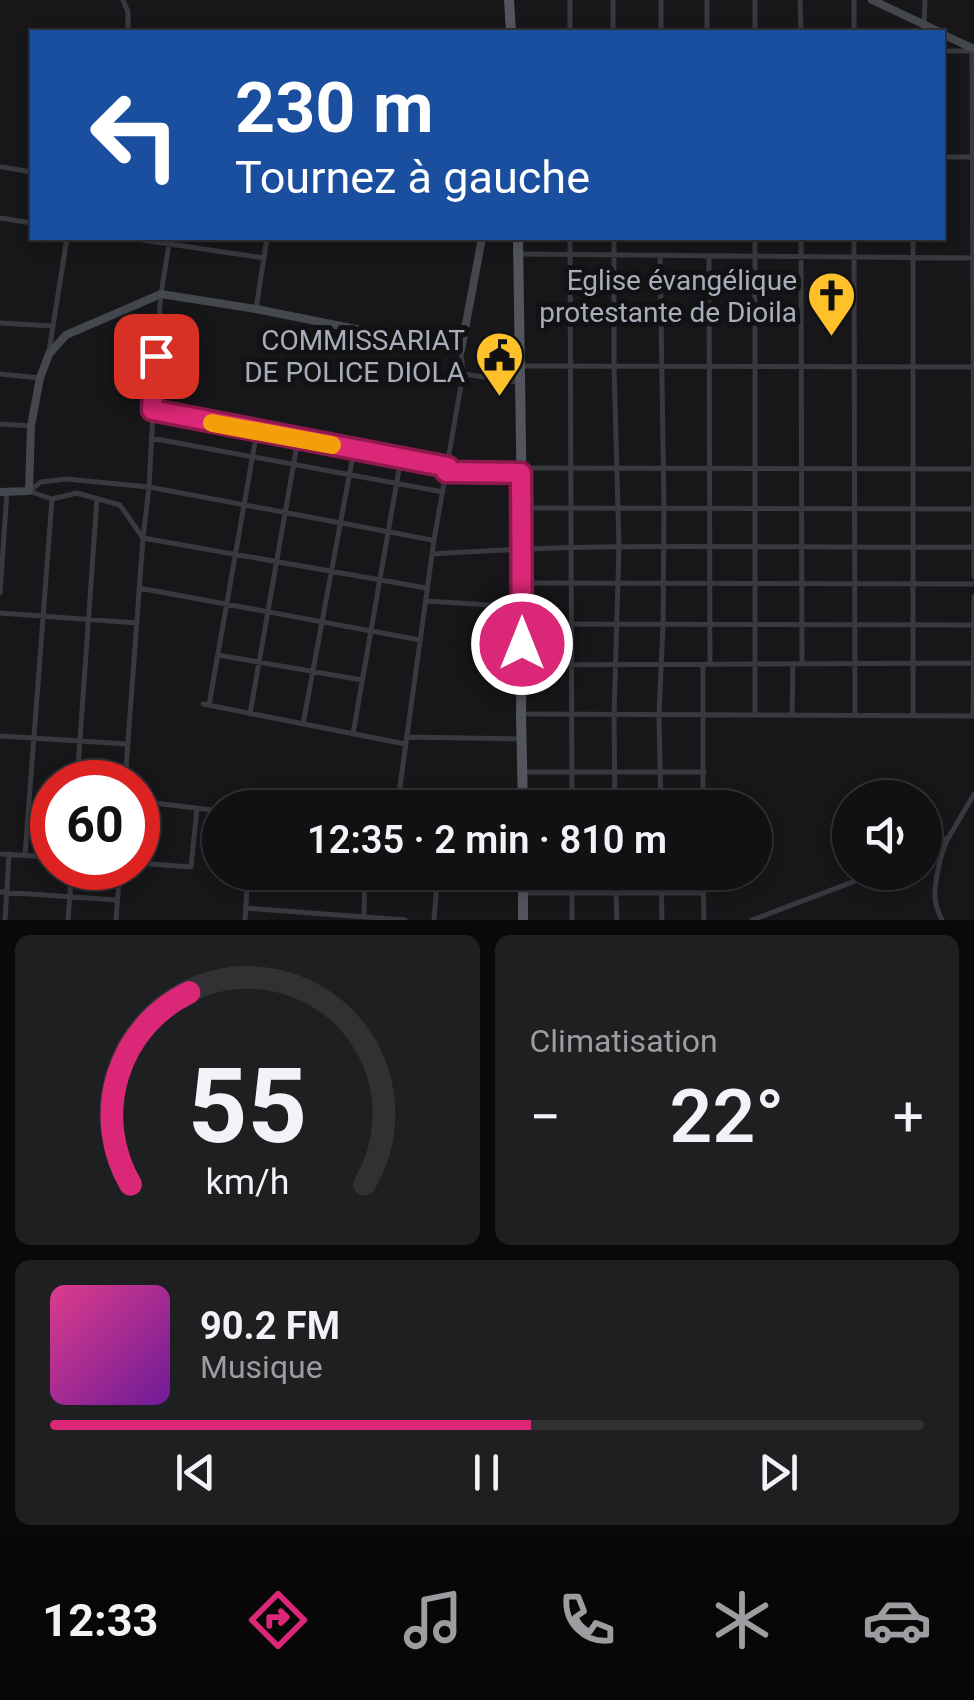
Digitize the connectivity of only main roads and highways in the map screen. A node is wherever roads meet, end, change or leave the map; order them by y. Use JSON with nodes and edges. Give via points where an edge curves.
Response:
{"nodes":[{"id":1,"x":509,"y":0,"type":"edge"},
{"id":2,"x":510,"y":30,"type":"edge"},
{"id":3,"x":518,"y":240,"type":"edge"},
{"id":4,"x":522,"y":790,"type":"edge"},
{"id":5,"x":523,"y":890,"type":"edge"},
{"id":6,"x":523,"y":920,"type":"edge"}],
"edges":[{"from":1,"to":2,"type":"main road"},
{"from":3,"to":4,"type":"main road"},
{"from":5,"to":6,"type":"main road"}]}
